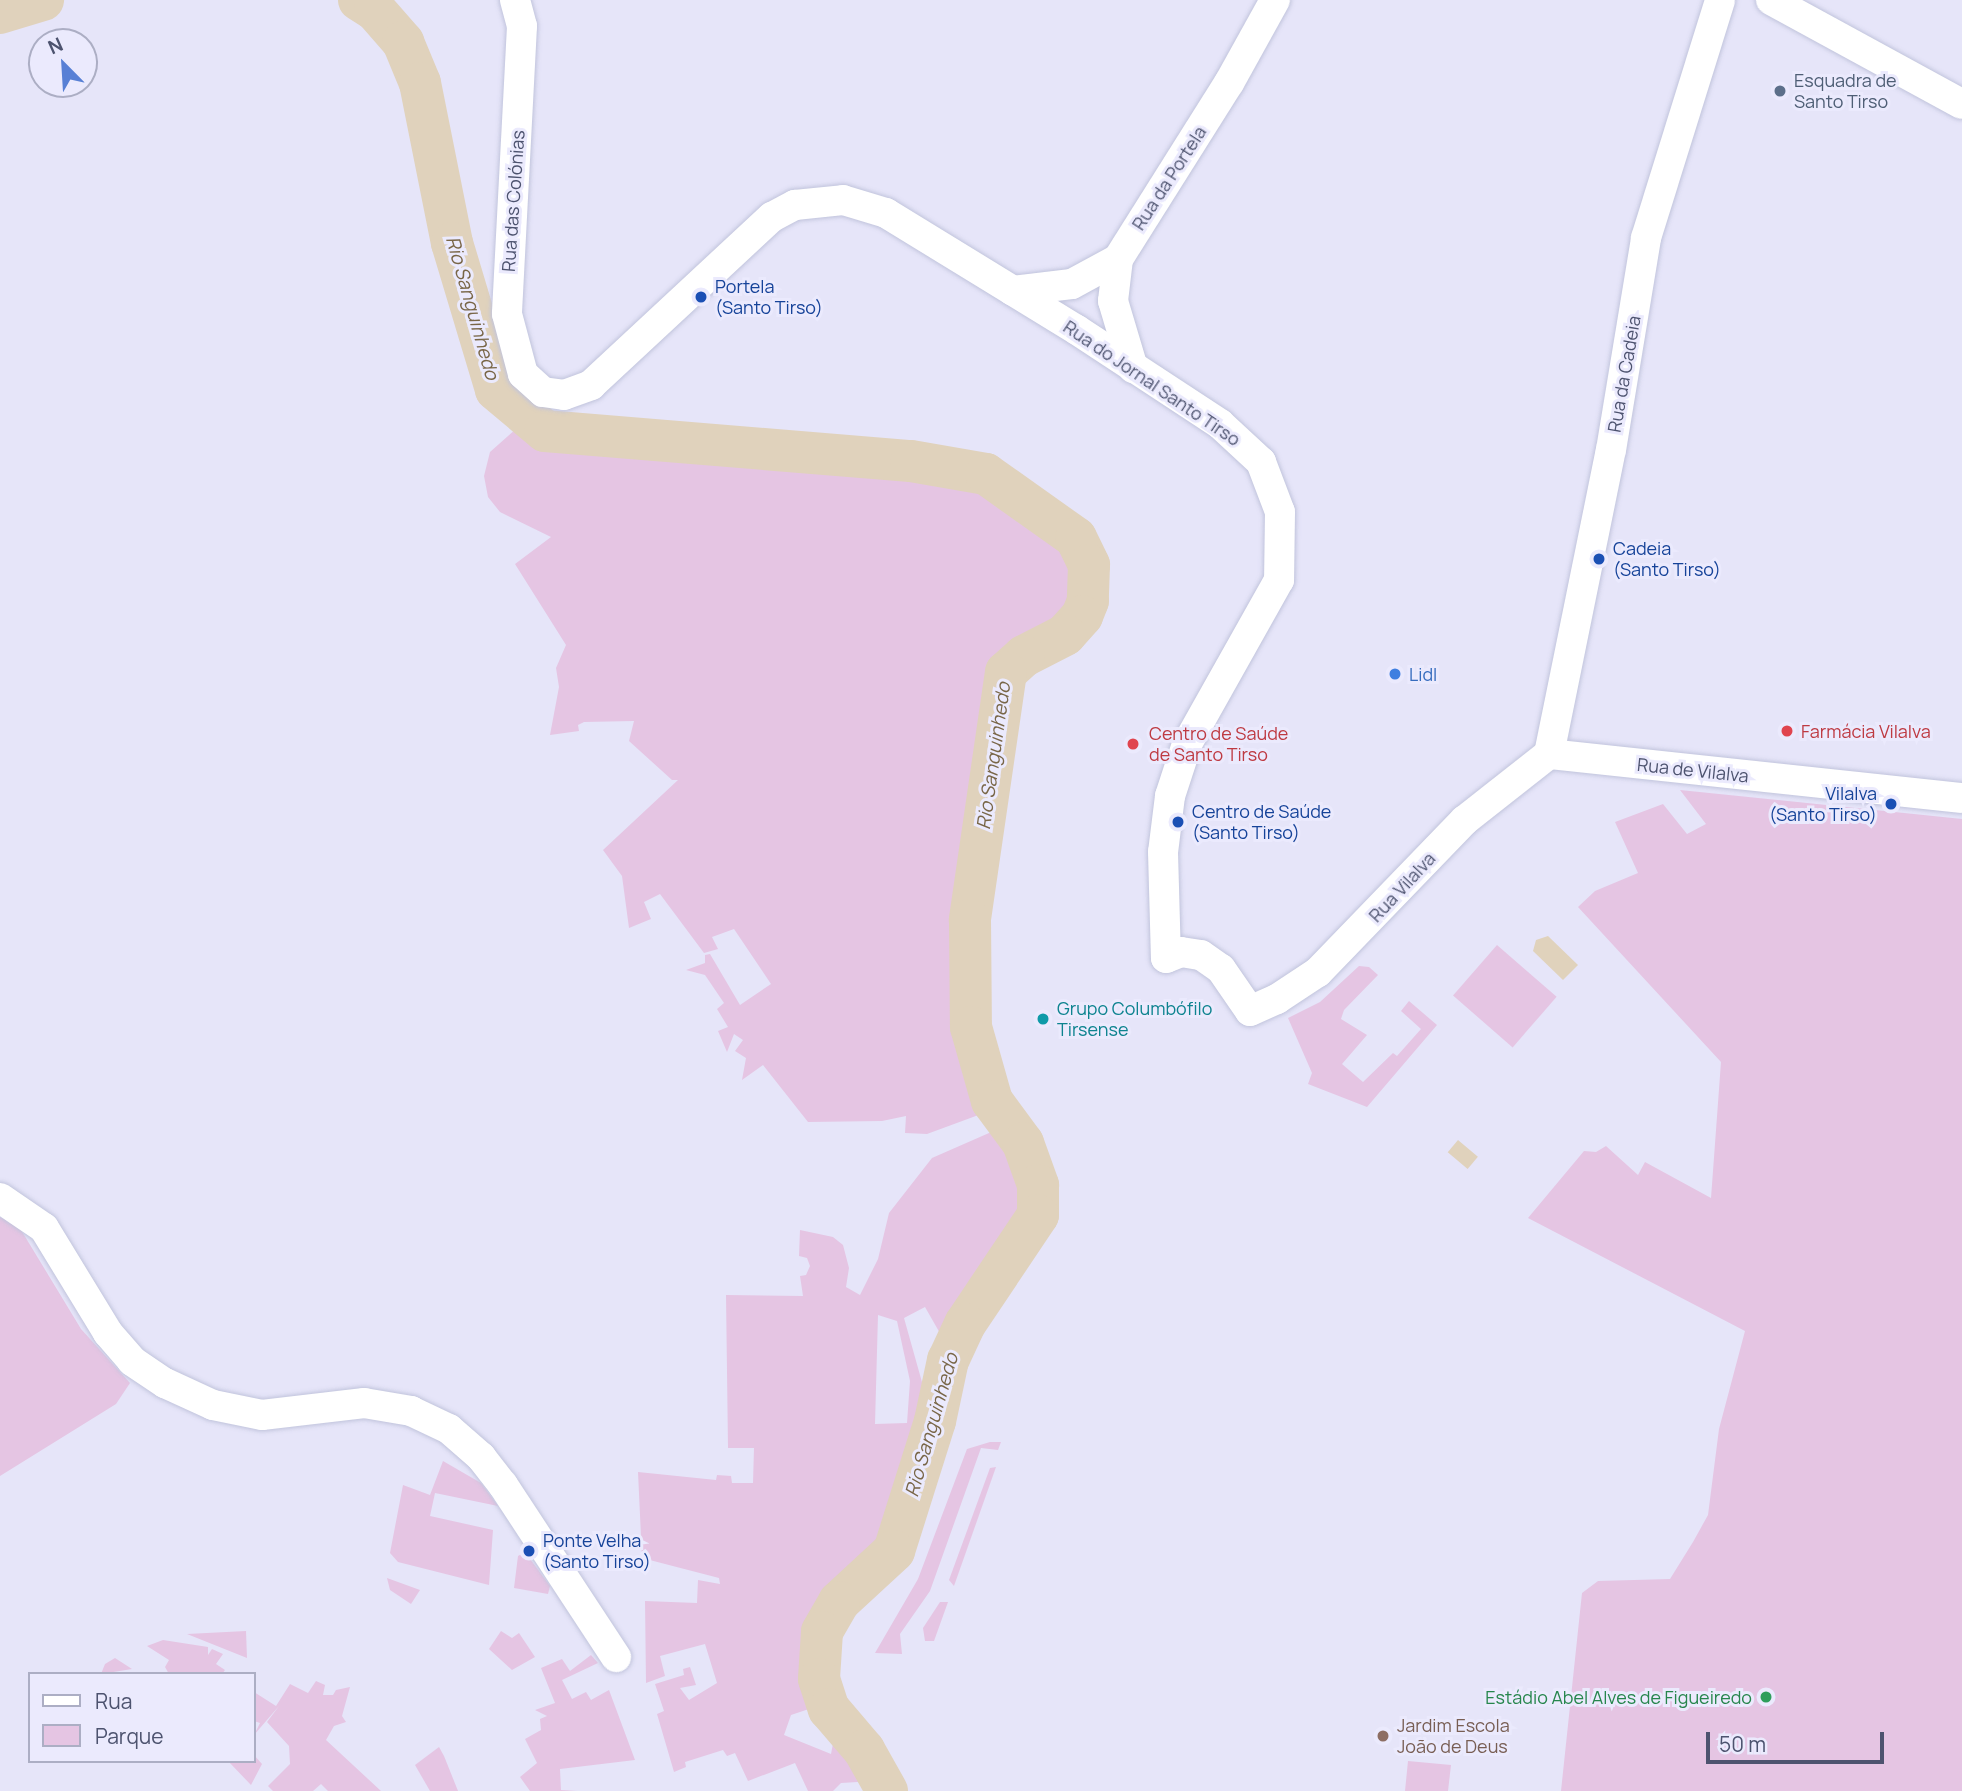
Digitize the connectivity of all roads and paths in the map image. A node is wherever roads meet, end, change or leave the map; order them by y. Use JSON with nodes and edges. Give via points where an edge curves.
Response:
{"nodes":[{"id":1,"x":515,"y":0,"type":"edge"},
{"id":2,"x":1275,"y":0,"type":"edge"},
{"id":3,"x":1720,"y":0,"type":"edge"},
{"id":4,"x":1771,"y":0,"type":"edge"},
{"id":5,"x":1962,"y":78,"type":"edge"},
{"id":6,"x":1932,"y":91,"type":"junction"},
{"id":7,"x":1962,"y":104,"type":"edge"},
{"id":8,"x":1118,"y":258,"type":"junction"},
{"id":9,"x":1013,"y":291,"type":"junction"},
{"id":10,"x":1133,"y":368,"type":"junction"},
{"id":11,"x":543,"y":391,"type":"joint"},
{"id":12,"x":1549,"y":754,"type":"junction"},
{"id":13,"x":1962,"y":798,"type":"edge"},
{"id":14,"x":1250,"y":1011,"type":"joint"},
{"id":15,"x":0,"y":1198,"type":"edge"},
{"id":16,"x":616,"y":1657,"type":"dead end"}],
"edges":[{"from":1,"to":11,"type":"street","name":"Rua das Colónias","via":[[522,26],[507,314],[523,374]]},
{"from":2,"to":8,"type":"street","name":"Rua da Portela"},
{"from":3,"to":12,"type":"street","name":"Rua da Cadeia","via":[[1646,238],[1611,450]]},
{"from":4,"to":6,"type":"street"},
{"from":5,"to":6,"type":"street"},
{"from":6,"to":7,"type":"street"},
{"from":8,"to":9,"type":"street","name":"Rua da Portela","via":[[1072,284]]},
{"from":8,"to":10,"type":"street","via":[[1113,301]]},
{"from":9,"to":10,"type":"street","name":"Rua do Jornal Santo Tirso"},
{"from":9,"to":11,"type":"street","name":"Rua do Jornal Santo Tirso","via":[[886,213],[843,201],[795,205],[750,233],[591,385],[564,395]]},
{"from":10,"to":14,"type":"street","name":"Rua do Jornal Santo Tirso","via":[[1241,442],[1261,462],[1274,486],[1280,512],[1279,580],[1187,744],[1170,796],[1163,852],[1166,958],[1181,953],[1201,955],[1221,970]]},
{"from":12,"to":13,"type":"street","name":"Rua de Vilalva"},
{"from":12,"to":14,"type":"street","name":"Rua Vilalva","via":[[1465,820],[1318,972]]},
{"from":15,"to":16,"type":"street","via":[[44,1228],[108,1334],[132,1362],[212,1405],[262,1415],[365,1403],[411,1411],[449,1429],[481,1457],[503,1485]]}]}
